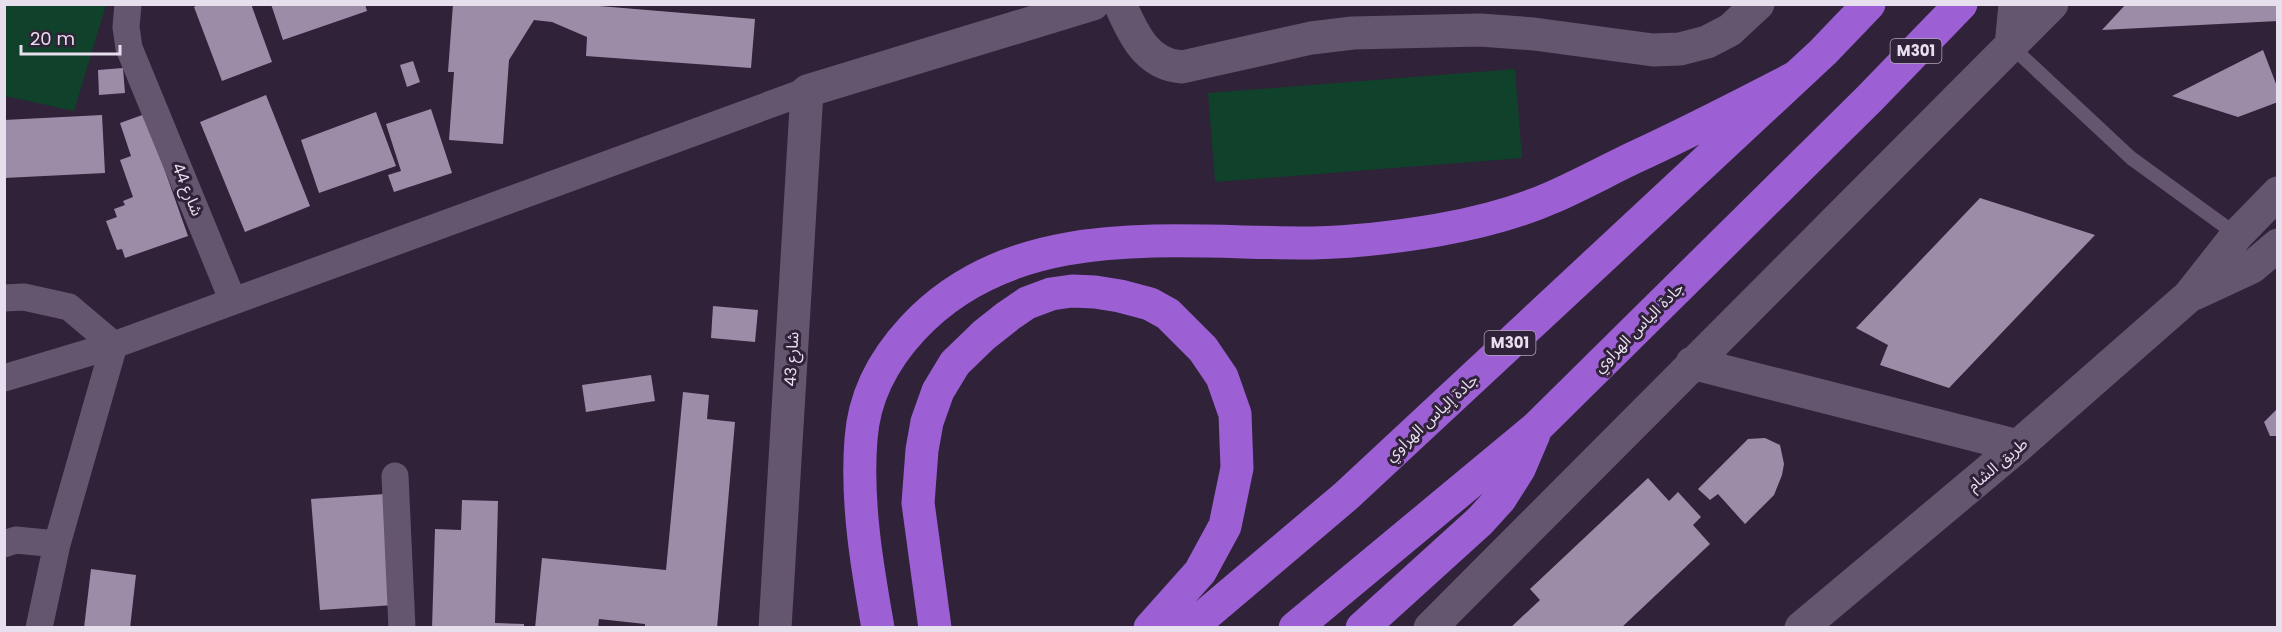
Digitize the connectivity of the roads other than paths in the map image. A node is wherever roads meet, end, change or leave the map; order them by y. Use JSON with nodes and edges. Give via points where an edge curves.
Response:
{"nodes":[{"id":1,"x":128,"y":4,"type":"edge"},
{"id":2,"x":1093,"y":4,"type":"edge"},
{"id":3,"x":1120,"y":4,"type":"edge"},
{"id":4,"x":1758,"y":4,"type":"edge"},
{"id":5,"x":1869,"y":4,"type":"edge"},
{"id":6,"x":1961,"y":4,"type":"edge"},
{"id":7,"x":2015,"y":4,"type":"edge"},
{"id":8,"x":2052,"y":4,"type":"edge"},
{"id":9,"x":2011,"y":46,"type":"junction"},
{"id":10,"x":1796,"y":77,"type":"junction"},
{"id":11,"x":807,"y":91,"type":"junction"},
{"id":12,"x":2277,"y":193,"type":"edge"},
{"id":13,"x":2237,"y":235,"type":"junction"},
{"id":14,"x":2277,"y":244,"type":"edge"},
{"id":15,"x":2189,"y":296,"type":"junction"},
{"id":16,"x":4,"y":298,"type":"edge"},
{"id":17,"x":233,"y":301,"type":"junction"},
{"id":18,"x":114,"y":345,"type":"junction"},
{"id":19,"x":1692,"y":363,"type":"junction"},
{"id":20,"x":4,"y":378,"type":"edge"},
{"id":21,"x":1537,"y":427,"type":"junction"},
{"id":22,"x":2018,"y":446,"type":"junction"},
{"id":23,"x":395,"y":476,"type":"dead end"},
{"id":24,"x":4,"y":544,"type":"edge"},
{"id":25,"x":57,"y":544,"type":"junction"},
{"id":26,"x":39,"y":627,"type":"edge"},
{"id":27,"x":402,"y":627,"type":"edge"},
{"id":28,"x":775,"y":627,"type":"edge"},
{"id":29,"x":878,"y":627,"type":"edge"},
{"id":30,"x":935,"y":627,"type":"edge"},
{"id":31,"x":1150,"y":627,"type":"edge"},
{"id":32,"x":1190,"y":627,"type":"edge"},
{"id":33,"x":1295,"y":627,"type":"edge"},
{"id":34,"x":1362,"y":627,"type":"edge"},
{"id":35,"x":1430,"y":627,"type":"edge"},
{"id":36,"x":1801,"y":627,"type":"edge"}],
"edges":[{"from":1,"to":17,"type":"street","name":"شارع 44","via":[[129,48]]},
{"from":2,"to":11,"type":"street"},
{"from":3,"to":4,"type":"street","via":[[1147,51],[1159,62],[1182,67],[1311,38],[1353,33],[1480,30],[1653,50],[1680,49],[1707,42],[1730,30]]},
{"from":5,"to":10,"type":"highway","name":"جادة إلياس الهراوي","number":"M301"},
{"from":6,"to":21,"type":"highway","name":"جادة الياس الهراوي","number":"M301"},
{"from":7,"to":9,"type":"street"},
{"from":8,"to":9,"type":"street"},
{"from":9,"to":13,"type":"lane","via":[[2131,158]]},
{"from":9,"to":19,"type":"street"},
{"from":10,"to":29,"type":"highway","via":[[1552,198],[1469,224],[1340,242],[1120,242],[1081,246],[1025,257],[958,289],[898,344],[882,367],[864,417],[862,511]]},
{"from":10,"to":32,"type":"highway","name":"جادة إلياس الهراوي","number":"M301","via":[[1346,496]]},
{"from":11,"to":17,"type":"street"},
{"from":11,"to":28,"type":"street","name":"شارع 43"},
{"from":12,"to":13,"type":"street","name":"طريق الشام"},
{"from":13,"to":15,"type":"street","name":"طريق الشام"},
{"from":14,"to":15,"type":"street","name":"طريق الشام","via":[[2253,267]]},
{"from":15,"to":22,"type":"street","name":"طريق الشام"},
{"from":16,"to":18,"type":"street","via":[[24,297],[69,307]]},
{"from":17,"to":18,"type":"street"},
{"from":18,"to":20,"type":"street"},
{"from":18,"to":25,"type":"street"},
{"from":19,"to":22,"type":"street"},
{"from":19,"to":35,"type":"street"},
{"from":21,"to":33,"type":"highway","name":"جادة الياس الهراوي","number":"M301"},
{"from":21,"to":34,"type":"highway","via":[[1519,469],[1500,499]]},
{"from":22,"to":36,"type":"street","name":"طريق الشام"},
{"from":23,"to":27,"type":"street"},
{"from":24,"to":25,"type":"street","via":[[16,540]]},
{"from":25,"to":26,"type":"street"},
{"from":30,"to":31,"type":"highway","via":[[918,503],[922,450],[938,391],[955,363],[1008,316],[1027,303],[1072,291],[1150,304],[1168,314],[1222,377],[1235,414],[1237,468],[1225,526],[1200,572]]}]}
